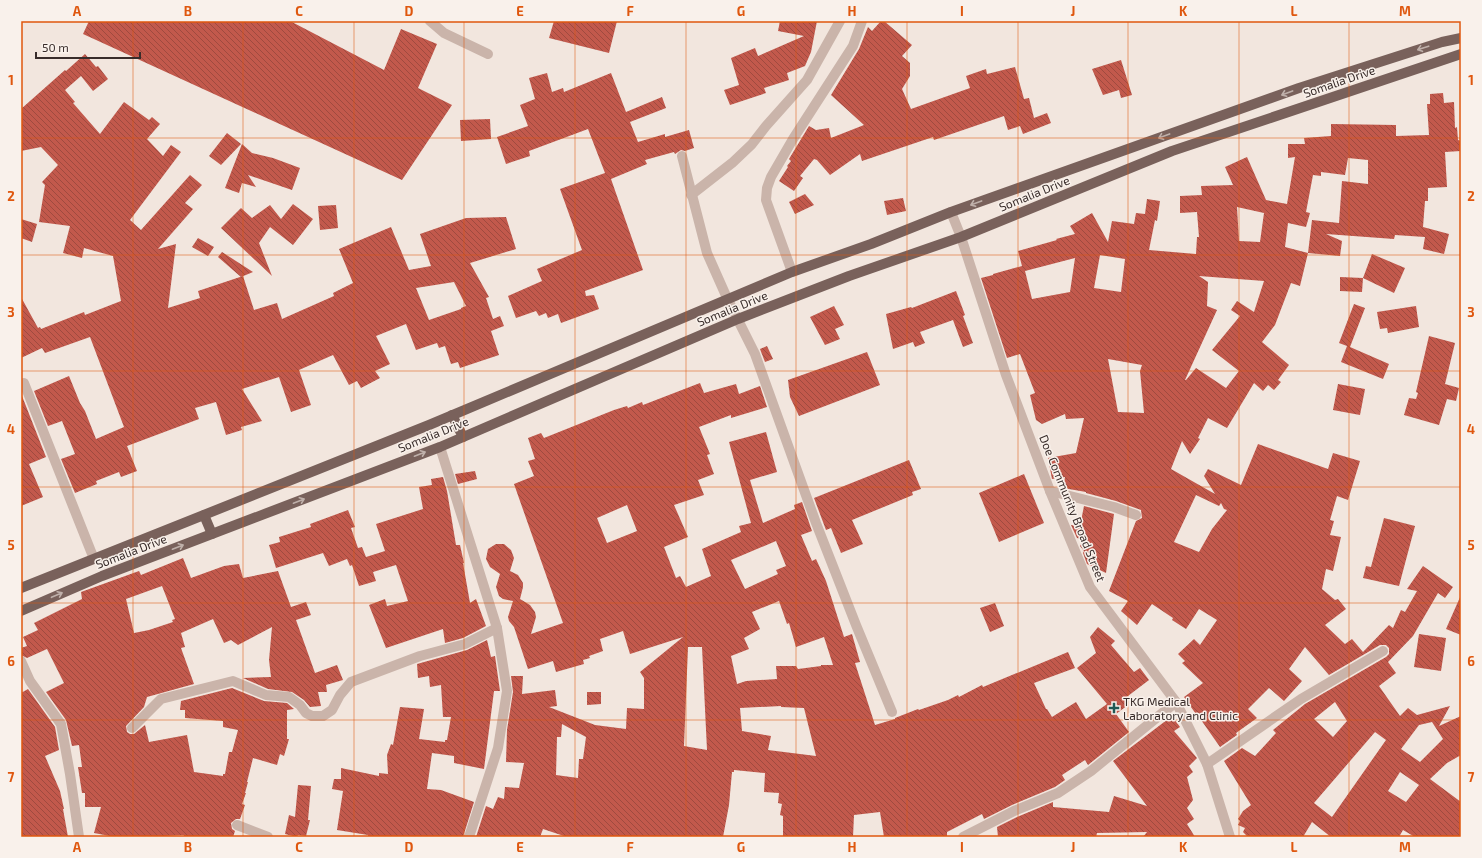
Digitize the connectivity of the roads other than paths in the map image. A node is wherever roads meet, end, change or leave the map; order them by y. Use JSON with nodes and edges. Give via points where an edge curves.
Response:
{"nodes":[{"id":1,"x":430,"y":21,"type":"edge"},
{"id":2,"x":840,"y":21,"type":"edge"},
{"id":3,"x":862,"y":21,"type":"edge"},
{"id":4,"x":1461,"y":38,"type":"edge"},
{"id":5,"x":488,"y":54,"type":"dead end"},
{"id":6,"x":1460,"y":56,"type":"edge"},
{"id":7,"x":682,"y":156,"type":"dead end"},
{"id":8,"x":691,"y":195,"type":"junction"},
{"id":9,"x":950,"y":212,"type":"junction"},
{"id":10,"x":961,"y":237,"type":"junction"},
{"id":11,"x":792,"y":272,"type":"junction"},
{"id":12,"x":727,"y":298,"type":"junction"},
{"id":13,"x":738,"y":319,"type":"junction"},
{"id":14,"x":24,"y":383,"type":"dead end"},
{"id":15,"x":452,"y":415,"type":"junction"},
{"id":16,"x":463,"y":437,"type":"junction"},
{"id":17,"x":440,"y":447,"type":"junction"},
{"id":18,"x":1050,"y":491,"type":"junction"},
{"id":19,"x":204,"y":515,"type":"junction"},
{"id":20,"x":1136,"y":515,"type":"dead end"},
{"id":21,"x":212,"y":534,"type":"junction"},
{"id":22,"x":94,"y":560,"type":"junction"},
{"id":23,"x":21,"y":588,"type":"edge"},
{"id":24,"x":21,"y":611,"type":"edge"},
{"id":25,"x":496,"y":628,"type":"junction"},
{"id":26,"x":1383,"y":651,"type":"dead end"},
{"id":27,"x":21,"y":661,"type":"edge"},
{"id":28,"x":1176,"y":702,"type":"junction"},
{"id":29,"x":892,"y":712,"type":"dead end"},
{"id":30,"x":132,"y":728,"type":"dead end"},
{"id":31,"x":1207,"y":764,"type":"junction"},
{"id":32,"x":236,"y":825,"type":"dead end"},
{"id":33,"x":79,"y":837,"type":"edge"},
{"id":34,"x":268,"y":837,"type":"edge"},
{"id":35,"x":469,"y":837,"type":"edge"},
{"id":36,"x":962,"y":837,"type":"edge"},
{"id":37,"x":1230,"y":837,"type":"edge"}],
"edges":[{"from":1,"to":5,"type":"street","via":[[444,33]]},
{"from":2,"to":8,"type":"street","via":[[807,80],[752,144]]},
{"from":3,"to":11,"type":"street","via":[[853,46],[793,139],[767,188],[766,200]]},
{"from":4,"to":9,"type":"main road","name":"Somalia Drive","one_way":true,"via":[[1299,88]]},
{"from":6,"to":10,"type":"main road","name":"Somalia Drive","via":[[1172,151]]},
{"from":7,"to":8,"type":"street"},
{"from":8,"to":12,"type":"street","via":[[707,254]]},
{"from":9,"to":10,"type":"street","name":"Doe Community Broad Street"},
{"from":9,"to":11,"type":"main road","name":"Somalia Drive"},
{"from":10,"to":13,"type":"main road","name":"Somalia Drive","via":[[849,276]]},
{"from":10,"to":18,"type":"street","name":"Doe Community Broad Street","via":[[1006,374]]},
{"from":11,"to":12,"type":"main road","name":"Somalia Drive"},
{"from":12,"to":13,"type":"street"},
{"from":12,"to":15,"type":"main road","name":"Somalia Drive"},
{"from":13,"to":16,"type":"main road","name":"Somalia Drive"},
{"from":13,"to":29,"type":"street","via":[[755,354],[816,523]]},
{"from":14,"to":22,"type":"street"},
{"from":15,"to":16,"type":"main road"},
{"from":15,"to":19,"type":"main road","name":"Somalia Drive"},
{"from":16,"to":17,"type":"main road","name":"Somalia Drive"},
{"from":21,"to":17,"type":"main road","name":"Somalia Drive","one_way":true},
{"from":17,"to":25,"type":"street"},
{"from":18,"to":20,"type":"street"},
{"from":18,"to":28,"type":"street","name":"Doe Community Broad Street","via":[[1090,587]]},
{"from":19,"to":21,"type":"main road"},
{"from":19,"to":22,"type":"main road","name":"Somalia Drive"},
{"from":24,"to":21,"type":"main road","name":"Somalia Drive","one_way":true,"via":[[102,576]]},
{"from":22,"to":23,"type":"main road","name":"Somalia Drive"},
{"from":25,"to":30,"type":"street","via":[[465,644],[420,656],[351,682],[332,710],[323,716],[306,713],[289,697],[266,695],[233,681],[161,699]]},
{"from":25,"to":35,"type":"street","via":[[507,691],[498,748]]},
{"from":26,"to":31,"type":"street","via":[[1301,699]]},
{"from":27,"to":33,"type":"street","via":[[30,681],[61,724]]},
{"from":28,"to":31,"type":"street","name":"Doe Community Broad Street"},
{"from":28,"to":36,"type":"street","via":[[1091,771],[1058,793]]},
{"from":31,"to":37,"type":"street","name":"Doe Community Broad Street"},
{"from":32,"to":34,"type":"street"}]}
